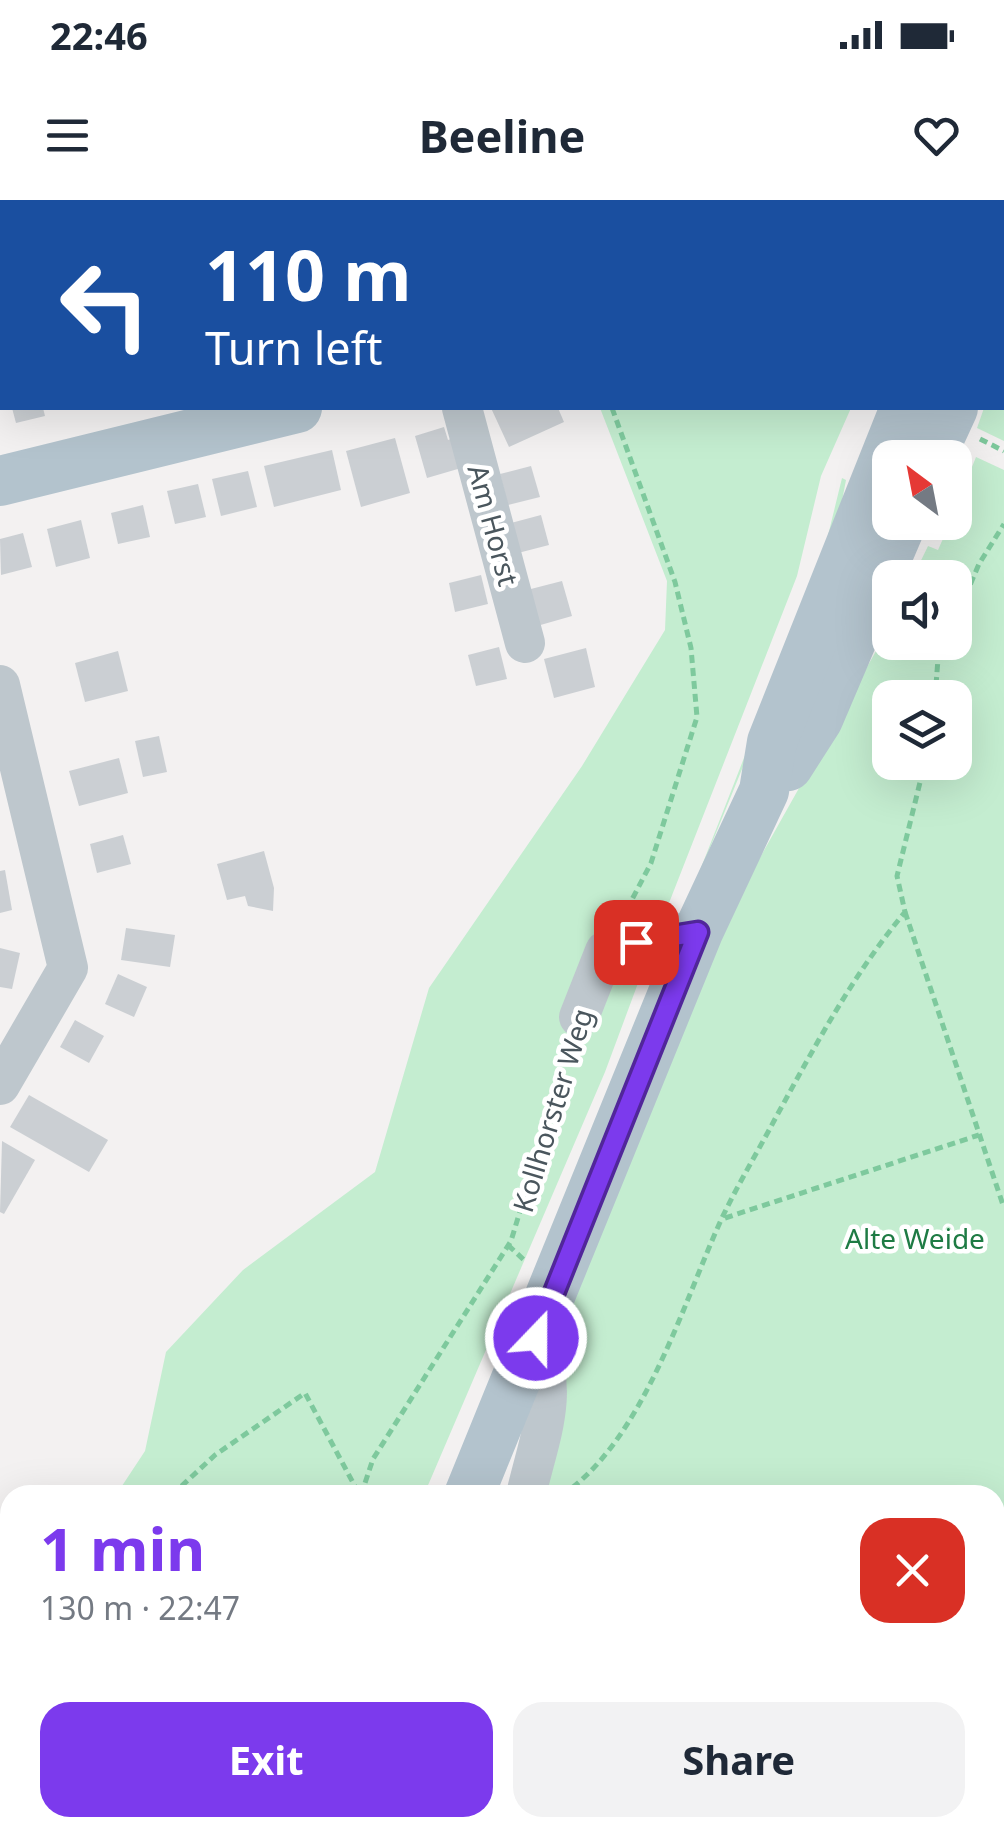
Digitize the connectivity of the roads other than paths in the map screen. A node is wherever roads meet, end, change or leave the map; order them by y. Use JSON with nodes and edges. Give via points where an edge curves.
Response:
{"nodes":[{"id":1,"x":289,"y":410,"type":"edge"},
{"id":2,"x":463,"y":410,"type":"edge"},
{"id":3,"x":905,"y":410,"type":"edge"},
{"id":4,"x":953,"y":410,"type":"edge"},
{"id":5,"x":939,"y":440,"type":"edge"},
{"id":6,"x":0,"y":481,"type":"edge"},
{"id":7,"x":894,"y":540,"type":"edge"},
{"id":8,"x":525,"y":643,"type":"dead end"},
{"id":9,"x":0,"y":685,"type":"edge"},
{"id":10,"x":764,"y":791,"type":"junction"},
{"id":11,"x":698,"y":932,"type":"junction"},
{"id":12,"x":579,"y":1018,"type":"road end"},
{"id":13,"x":0,"y":1085,"type":"edge"},
{"id":14,"x":536,"y":1338,"type":"junction"},
{"id":15,"x":473,"y":1485,"type":"edge"},
{"id":16,"x":528,"y":1485,"type":"edge"}],
"edges":[{"from":1,"to":6,"type":"main road"},
{"from":2,"to":8,"type":"street","name":"Am Horst"},
{"from":3,"to":10,"type":"main road","via":[[772,742]]},
{"from":4,"to":5,"type":"main road"},
{"from":7,"to":10,"type":"main road","via":[[818,719],[796,759]]},
{"from":9,"to":13,"type":"street","via":[[68,968]]},
{"from":10,"to":11,"type":"main road"},
{"from":11,"to":12,"type":"street","name":"Kollhorster Weg","via":[[606,951]]},
{"from":11,"to":14,"type":"main road"},
{"from":14,"to":15,"type":"main road"},
{"from":14,"to":16,"type":"street","via":[[550,1371],[550,1394]]}]}
